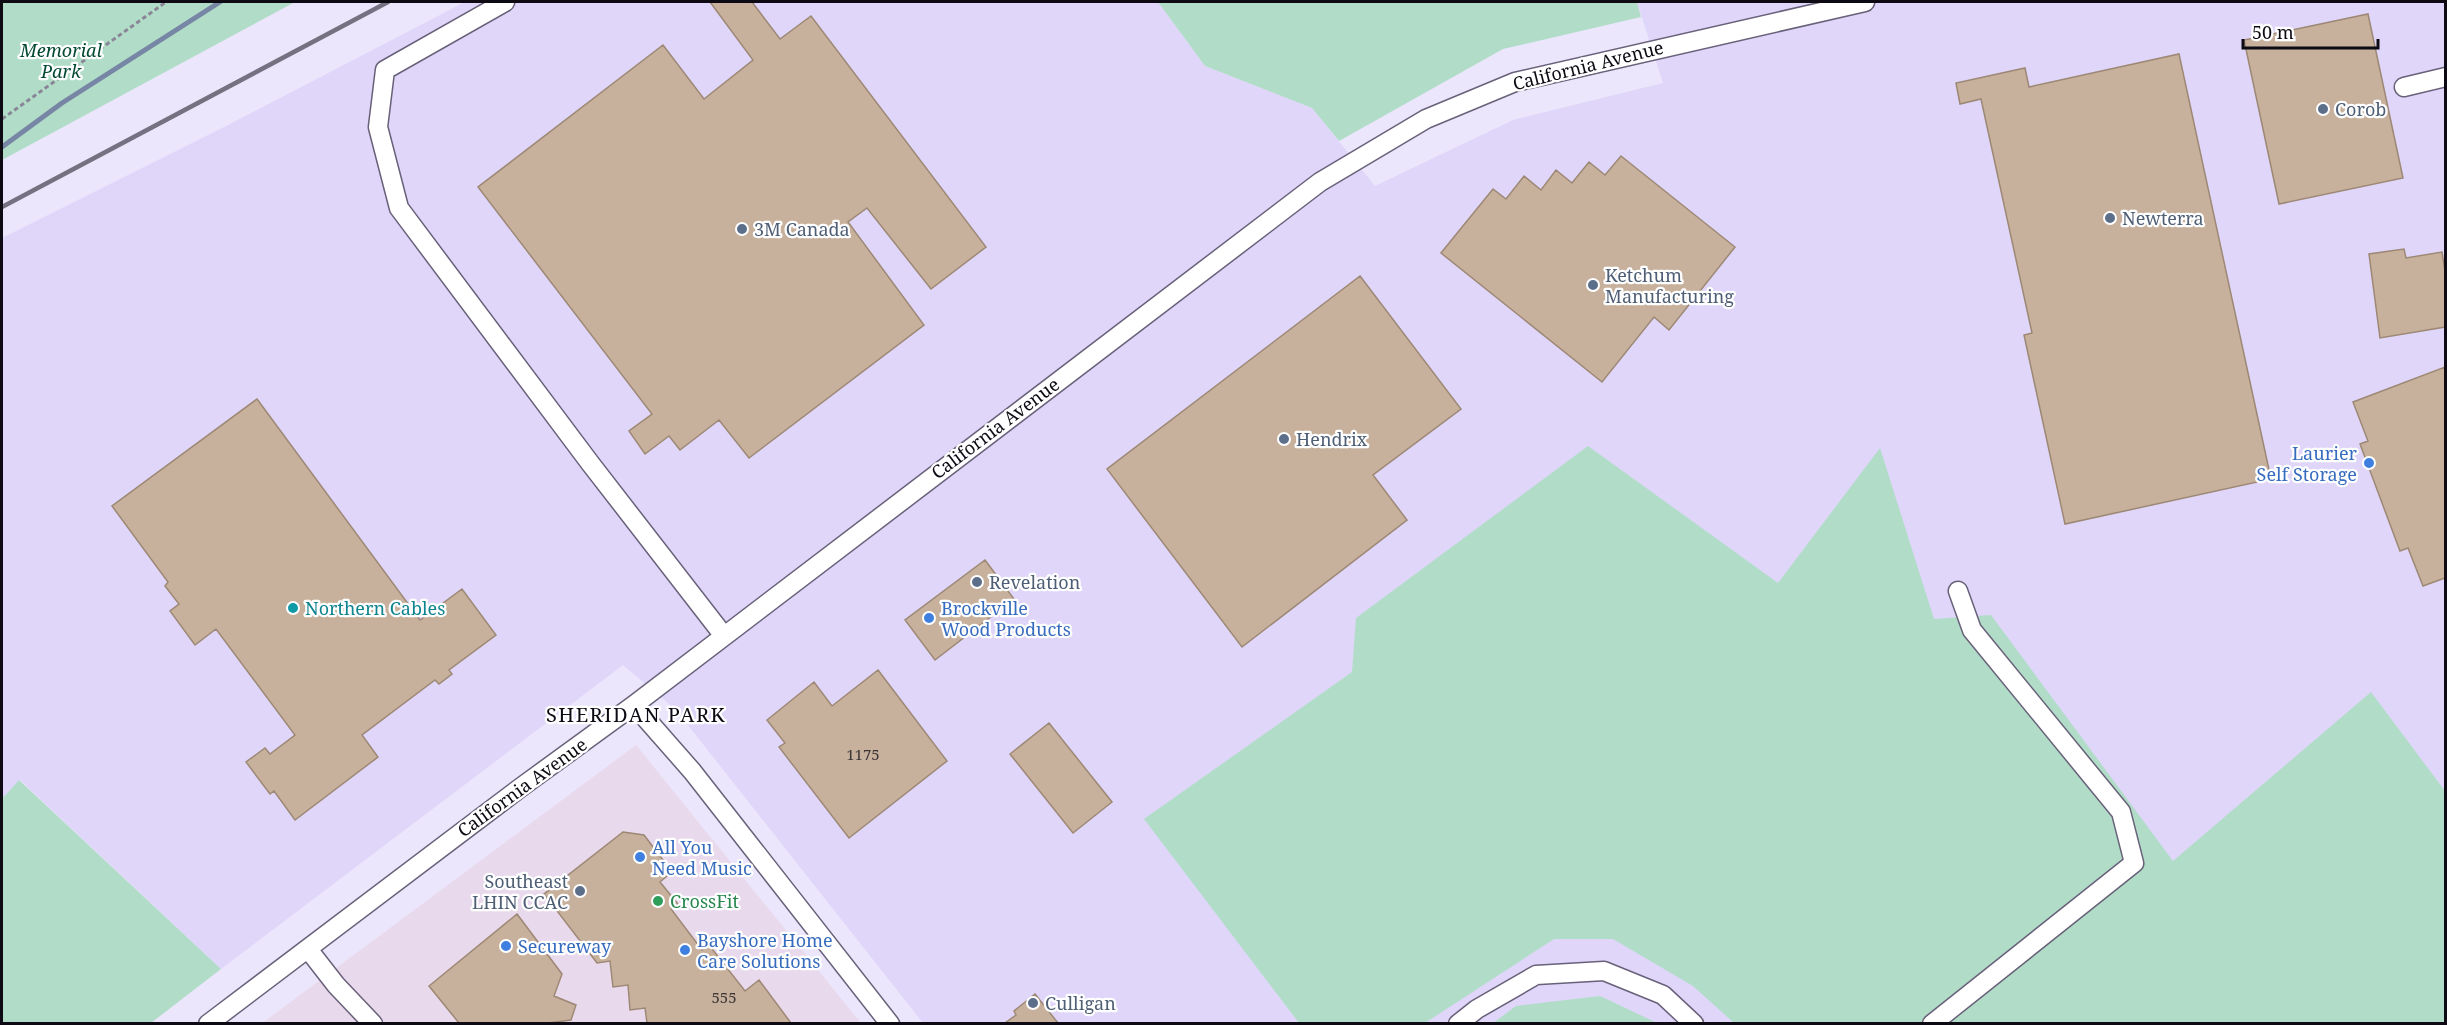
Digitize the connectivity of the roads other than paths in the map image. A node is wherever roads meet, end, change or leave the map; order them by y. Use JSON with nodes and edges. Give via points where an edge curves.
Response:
{"nodes":[{"id":1,"x":505,"y":2,"type":"edge"},
{"id":2,"x":1865,"y":2,"type":"edge"},
{"id":3,"x":2445,"y":77,"type":"edge"},
{"id":4,"x":2404,"y":87,"type":"dead end"},
{"id":5,"x":1958,"y":591,"type":"dead end"},
{"id":6,"x":724,"y":636,"type":"junction"},
{"id":7,"x":634,"y":705,"type":"junction"},
{"id":8,"x":308,"y":949,"type":"junction"},
{"id":9,"x":208,"y":1023,"type":"edge"},
{"id":10,"x":372,"y":1023,"type":"edge"},
{"id":11,"x":890,"y":1023,"type":"edge"},
{"id":12,"x":1458,"y":1023,"type":"edge"},
{"id":13,"x":1694,"y":1023,"type":"edge"},
{"id":14,"x":1932,"y":1023,"type":"edge"}],
"edges":[{"from":1,"to":6,"type":"street","via":[[385,70],[378,127],[399,208]]},
{"from":2,"to":6,"type":"street","name":"California Avenue","via":[[1515,82],[1426,119],[1320,182]]},
{"from":3,"to":4,"type":"street"},
{"from":5,"to":14,"type":"street","via":[[1972,630],[2121,812],[2134,863]]},
{"from":6,"to":7,"type":"street","name":"California Avenue"},
{"from":7,"to":8,"type":"street","name":"California Avenue"},
{"from":7,"to":11,"type":"street","via":[[692,771]]},
{"from":8,"to":9,"type":"street","name":"California Avenue"},
{"from":8,"to":10,"type":"street"},
{"from":12,"to":13,"type":"street","via":[[1536,975],[1604,971],[1663,995]]}]}
